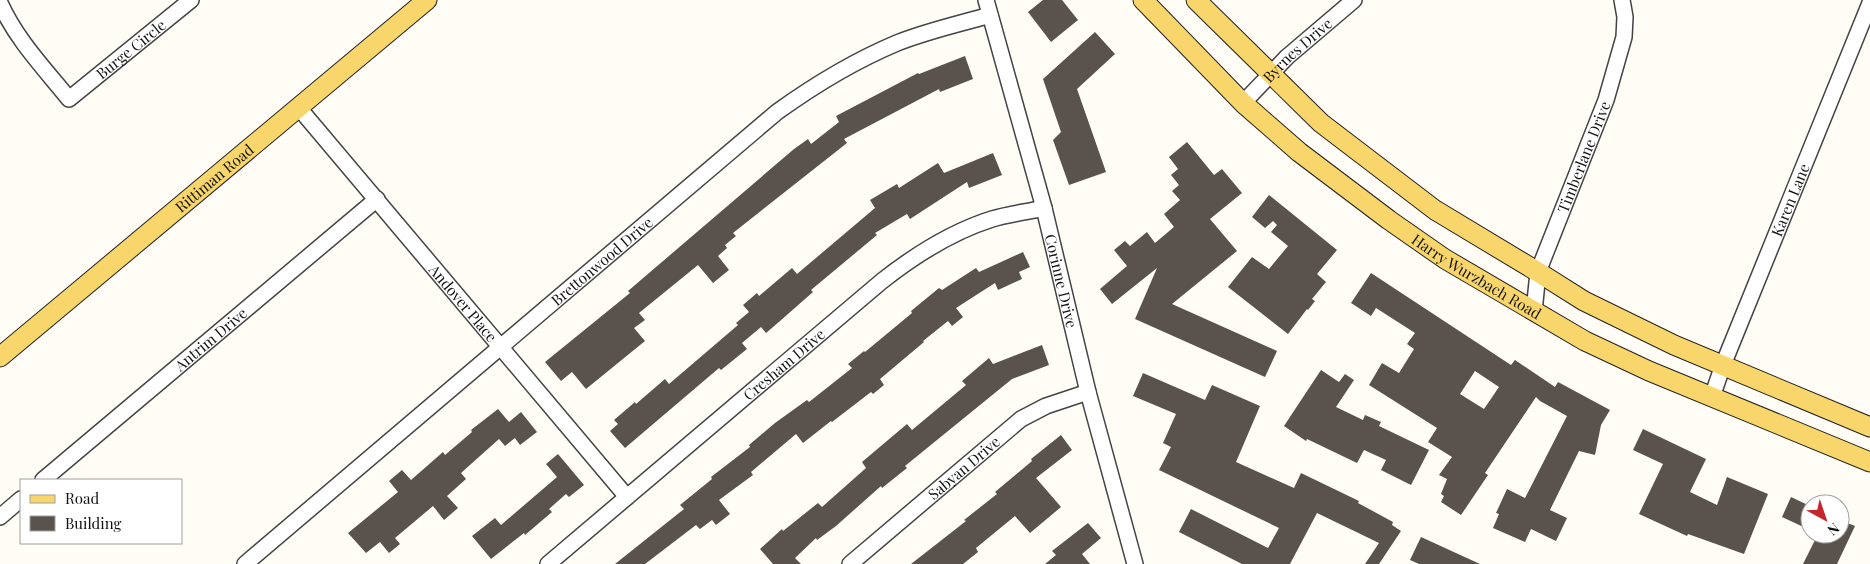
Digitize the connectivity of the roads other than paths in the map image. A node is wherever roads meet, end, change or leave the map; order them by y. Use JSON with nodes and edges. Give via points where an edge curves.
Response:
{"nodes":[{"id":1,"x":191,"y":0,"type":"edge"},
{"id":2,"x":427,"y":0,"type":"edge"},
{"id":3,"x":986,"y":0,"type":"edge"},
{"id":4,"x":1143,"y":0,"type":"edge"},
{"id":5,"x":1196,"y":0,"type":"edge"},
{"id":6,"x":1354,"y":0,"type":"edge"},
{"id":7,"x":1622,"y":0,"type":"edge"},
{"id":8,"x":0,"y":3,"type":"edge"},
{"id":9,"x":1870,"y":3,"type":"edge"},
{"id":10,"x":990,"y":15,"type":"junction"},
{"id":11,"x":1271,"y":74,"type":"junction"},
{"id":12,"x":1243,"y":103,"type":"junction"},
{"id":13,"x":299,"y":108,"type":"junction"},
{"id":14,"x":377,"y":199,"type":"junction"},
{"id":15,"x":1044,"y":208,"type":"junction"},
{"id":16,"x":1538,"y":272,"type":"junction"},
{"id":17,"x":1534,"y":312,"type":"junction"},
{"id":18,"x":500,"y":347,"type":"junction"},
{"id":19,"x":0,"y":357,"type":"edge"},
{"id":20,"x":1723,"y":365,"type":"junction"},
{"id":21,"x":1088,"y":392,"type":"junction"},
{"id":22,"x":1712,"y":397,"type":"junction"},
{"id":23,"x":1870,"y":427,"type":"edge"},
{"id":24,"x":1870,"y":462,"type":"edge"},
{"id":25,"x":44,"y":479,"type":"edge"},
{"id":26,"x":627,"y":497,"type":"junction"},
{"id":27,"x":20,"y":500,"type":"edge"},
{"id":28,"x":0,"y":517,"type":"edge"},
{"id":29,"x":245,"y":564,"type":"edge"},
{"id":30,"x":548,"y":564,"type":"edge"},
{"id":31,"x":850,"y":564,"type":"edge"},
{"id":32,"x":1135,"y":564,"type":"edge"}],
"edges":[{"from":1,"to":8,"type":"street","name":"Burge Circle","via":[[69,99],[23,42]]},
{"from":2,"to":13,"type":"main road","name":"Rittiman Road"},
{"from":3,"to":10,"type":"street","name":"Corinne Drive"},
{"from":4,"to":12,"type":"main road","name":"Harry Wurzbach Road"},
{"from":5,"to":11,"type":"main road"},
{"from":6,"to":11,"type":"street","name":"Byrnes Drive"},
{"from":7,"to":16,"type":"street","name":"Timberlane Drive","via":[[1624,37],[1606,100]]},
{"from":9,"to":20,"type":"street","name":"Karen Lane"},
{"from":10,"to":15,"type":"street","name":"Corinne Drive"},
{"from":10,"to":18,"type":"street","name":"Brettonwood Drive","via":[[899,42],[816,84],[778,112]]},
{"from":11,"to":12,"type":"street","name":"Byrnes Drive"},
{"from":11,"to":16,"type":"main road","via":[[1322,123],[1435,210]]},
{"from":12,"to":17,"type":"main road","name":"Harry Wurzbach Road","via":[[1388,220],[1445,259]]},
{"from":13,"to":14,"type":"street","name":"Andover Place"},
{"from":13,"to":19,"type":"main road","name":"Rittiman Road"},
{"from":14,"to":18,"type":"street","name":"Andover Place"},
{"from":14,"to":25,"type":"street","name":"Antrim Drive"},
{"from":15,"to":21,"type":"street","name":"Corinne Drive"},
{"from":15,"to":26,"type":"street","name":"Cresham Drive","via":[[967,228],[908,260]]},
{"from":16,"to":17,"type":"street","name":"Timberlane Drive"},
{"from":16,"to":20,"type":"main road","via":[[1584,302]]},
{"from":17,"to":22,"type":"main road","name":"Harry Wurzbach Road","via":[[1585,341]]},
{"from":18,"to":26,"type":"street","name":"Andover Place"},
{"from":18,"to":29,"type":"street","name":"Brettonwood Drive"},
{"from":20,"to":22,"type":"street","name":"Karen Lane"},
{"from":20,"to":23,"type":"main road"},
{"from":21,"to":31,"type":"street","name":"Sabyan Drive","via":[[1046,406],[1021,419]]},
{"from":21,"to":32,"type":"street","name":"Corinne Drive"},
{"from":22,"to":24,"type":"main road","name":"Harry Wurzbach Road"},
{"from":26,"to":30,"type":"street","name":"Cresham Drive"},
{"from":27,"to":28,"type":"street"}]}
